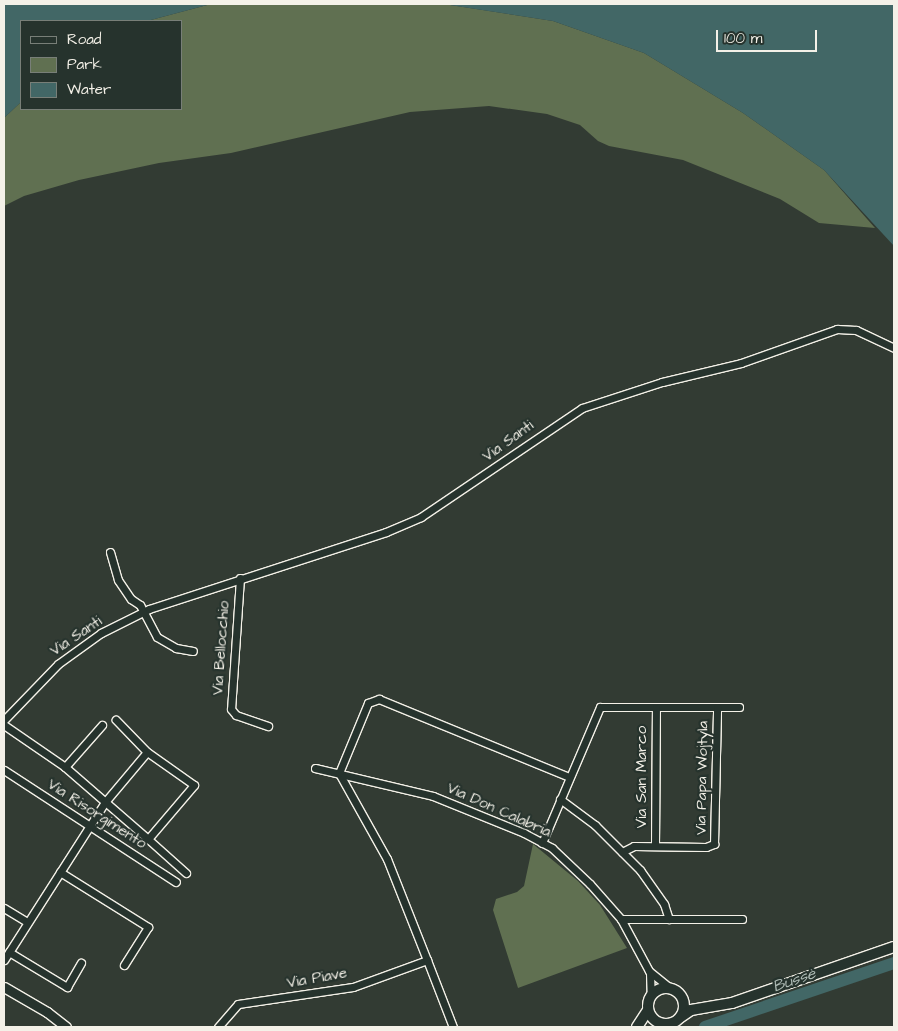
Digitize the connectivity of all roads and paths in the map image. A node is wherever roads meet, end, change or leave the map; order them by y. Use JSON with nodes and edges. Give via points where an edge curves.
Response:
{"nodes":[{"id":1,"x":894,"y":348,"type":"edge"},
{"id":2,"x":110,"y":552,"type":"dead end"},
{"id":3,"x":240,"y":578,"type":"junction"},
{"id":4,"x":144,"y":613,"type":"junction"},
{"id":5,"x":193,"y":651,"type":"dead end"},
{"id":6,"x":717,"y":707,"type":"junction"},
{"id":7,"x":739,"y":707,"type":"dead end"},
{"id":8,"x":656,"y":708,"type":"junction"},
{"id":9,"x":4,"y":720,"type":"edge"},
{"id":10,"x":116,"y":720,"type":"dead end"},
{"id":11,"x":4,"y":725,"type":"edge"},
{"id":12,"x":102,"y":725,"type":"dead end"},
{"id":13,"x":268,"y":726,"type":"dead end"},
{"id":14,"x":147,"y":752,"type":"junction"},
{"id":15,"x":65,"y":767,"type":"junction"},
{"id":16,"x":315,"y":768,"type":"dead end"},
{"id":17,"x":4,"y":770,"type":"edge"},
{"id":18,"x":339,"y":773,"type":"junction"},
{"id":19,"x":569,"y":777,"type":"junction"},
{"id":20,"x":560,"y":799,"type":"junction"},
{"id":21,"x":105,"y":802,"type":"junction"},
{"id":22,"x":90,"y":825,"type":"junction"},
{"id":23,"x":148,"y":839,"type":"junction"},
{"id":24,"x":542,"y":843,"type":"junction"},
{"id":25,"x":655,"y":846,"type":"junction"},
{"id":26,"x":622,"y":852,"type":"junction"},
{"id":27,"x":60,"y":872,"type":"junction"},
{"id":28,"x":186,"y":873,"type":"dead end"},
{"id":29,"x":176,"y":882,"type":"dead end"},
{"id":30,"x":4,"y":908,"type":"edge"},
{"id":31,"x":621,"y":918,"type":"junction"},
{"id":32,"x":669,"y":919,"type":"junction"},
{"id":33,"x":742,"y":919,"type":"dead end"},
{"id":34,"x":27,"y":922,"type":"junction"},
{"id":35,"x":894,"y":948,"type":"edge"},
{"id":36,"x":9,"y":952,"type":"junction"},
{"id":37,"x":4,"y":960,"type":"edge"},
{"id":38,"x":427,"y":960,"type":"junction"},
{"id":39,"x":81,"y":963,"type":"dead end"},
{"id":40,"x":124,"y":965,"type":"dead end"},
{"id":41,"x":650,"y":971,"type":"junction"},
{"id":42,"x":4,"y":987,"type":"edge"},
{"id":43,"x":670,"y":988,"type":"junction"},
{"id":44,"x":650,"y":996,"type":"junction"},
{"id":45,"x":683,"y":999,"type":"junction"},
{"id":46,"x":714,"y":1005,"type":"junction"},
{"id":47,"x":648,"y":1010,"type":"junction"},
{"id":48,"x":681,"y":1017,"type":"junction"},
{"id":49,"x":659,"y":1024,"type":"junction"},
{"id":50,"x":66,"y":1027,"type":"edge"},
{"id":51,"x":218,"y":1027,"type":"edge"},
{"id":52,"x":453,"y":1027,"type":"edge"},
{"id":53,"x":637,"y":1027,"type":"edge"},
{"id":54,"x":643,"y":1027,"type":"edge"}],
"edges":[{"from":1,"to":3,"type":"street","name":"Via Santi","via":[[856,330],[837,329],[741,363],[598,401],[552,426],[421,517],[386,532]]},
{"from":2,"to":4,"type":"street","via":[[118,580]]},
{"from":3,"to":4,"type":"street","name":"Via Santi"},
{"from":3,"to":13,"type":"street","name":"Via Bellocchio","via":[[231,709],[236,715]]},
{"from":4,"to":5,"type":"street","via":[[153,631],[165,644]]},
{"from":4,"to":9,"type":"street","name":"Via Santi","via":[[101,633],[58,664]]},
{"from":6,"to":7,"type":"street"},
{"from":6,"to":8,"type":"street"},
{"from":6,"to":25,"type":"street","name":"Via Papa Wojtyla","via":[[716,840],[706,847]]},
{"from":8,"to":19,"type":"street","via":[[600,707]]},
{"from":8,"to":25,"type":"street","name":"Via San Marco"},
{"from":10,"to":14,"type":"street"},
{"from":11,"to":15,"type":"street"},
{"from":12,"to":15,"type":"street"},
{"from":14,"to":21,"type":"street"},
{"from":14,"to":23,"type":"street","via":[[193,782],[193,787]]},
{"from":15,"to":21,"type":"street"},
{"from":16,"to":18,"type":"street","name":"Via Don Calabria"},
{"from":17,"to":22,"type":"street","name":"Via Risorgimento"},
{"from":18,"to":19,"type":"street","via":[[368,703],[379,699]]},
{"from":18,"to":24,"type":"street","name":"Via Don Calabria","via":[[433,796]]},
{"from":18,"to":38,"type":"street","via":[[387,859]]},
{"from":19,"to":20,"type":"street"},
{"from":20,"to":24,"type":"street"},
{"from":20,"to":26,"type":"street","via":[[596,825]]},
{"from":21,"to":22,"type":"street"},
{"from":21,"to":23,"type":"street"},
{"from":22,"to":27,"type":"street"},
{"from":22,"to":29,"type":"street","name":"Via Risorgimento"},
{"from":23,"to":28,"type":"street"},
{"from":24,"to":31,"type":"street","name":"Via Don Calabria","via":[[590,884]]},
{"from":25,"to":26,"type":"street","name":"Via Papa Wojtyla","via":[[634,846]]},
{"from":26,"to":32,"type":"street","via":[[660,898]]},
{"from":27,"to":34,"type":"street"},
{"from":27,"to":40,"type":"street","via":[[148,926]]},
{"from":30,"to":34,"type":"street"},
{"from":31,"to":32,"type":"street"},
{"from":31,"to":41,"type":"street","name":"Via Don Calabria"},
{"from":32,"to":33,"type":"street"},
{"from":34,"to":36,"type":"street"},
{"from":35,"to":46,"type":"main road","via":[[732,1003]]},
{"from":36,"to":37,"type":"street"},
{"from":36,"to":39,"type":"street","via":[[67,987]]},
{"from":38,"to":51,"type":"street","name":"Via Piave","via":[[353,986],[238,1004]]},
{"from":38,"to":52,"type":"street"},
{"from":41,"to":43,"type":"street","name":"Via Don Calabria"},
{"from":41,"to":44,"type":"street","name":"Via Don Calabria"},
{"from":42,"to":50,"type":"street","via":[[48,1012]]},
{"from":43,"to":44,"type":"main road","via":[[659,989]]},
{"from":43,"to":45,"type":"main road"},
{"from":44,"to":47,"type":"main road"},
{"from":45,"to":46,"type":"main road"},
{"from":45,"to":48,"type":"main road"},
{"from":46,"to":48,"type":"main road","via":[[691,1010]]},
{"from":47,"to":49,"type":"main road"},
{"from":47,"to":53,"type":"main road"},
{"from":48,"to":49,"type":"main road","via":[[672,1024]]},
{"from":49,"to":54,"type":"main road"}]}
